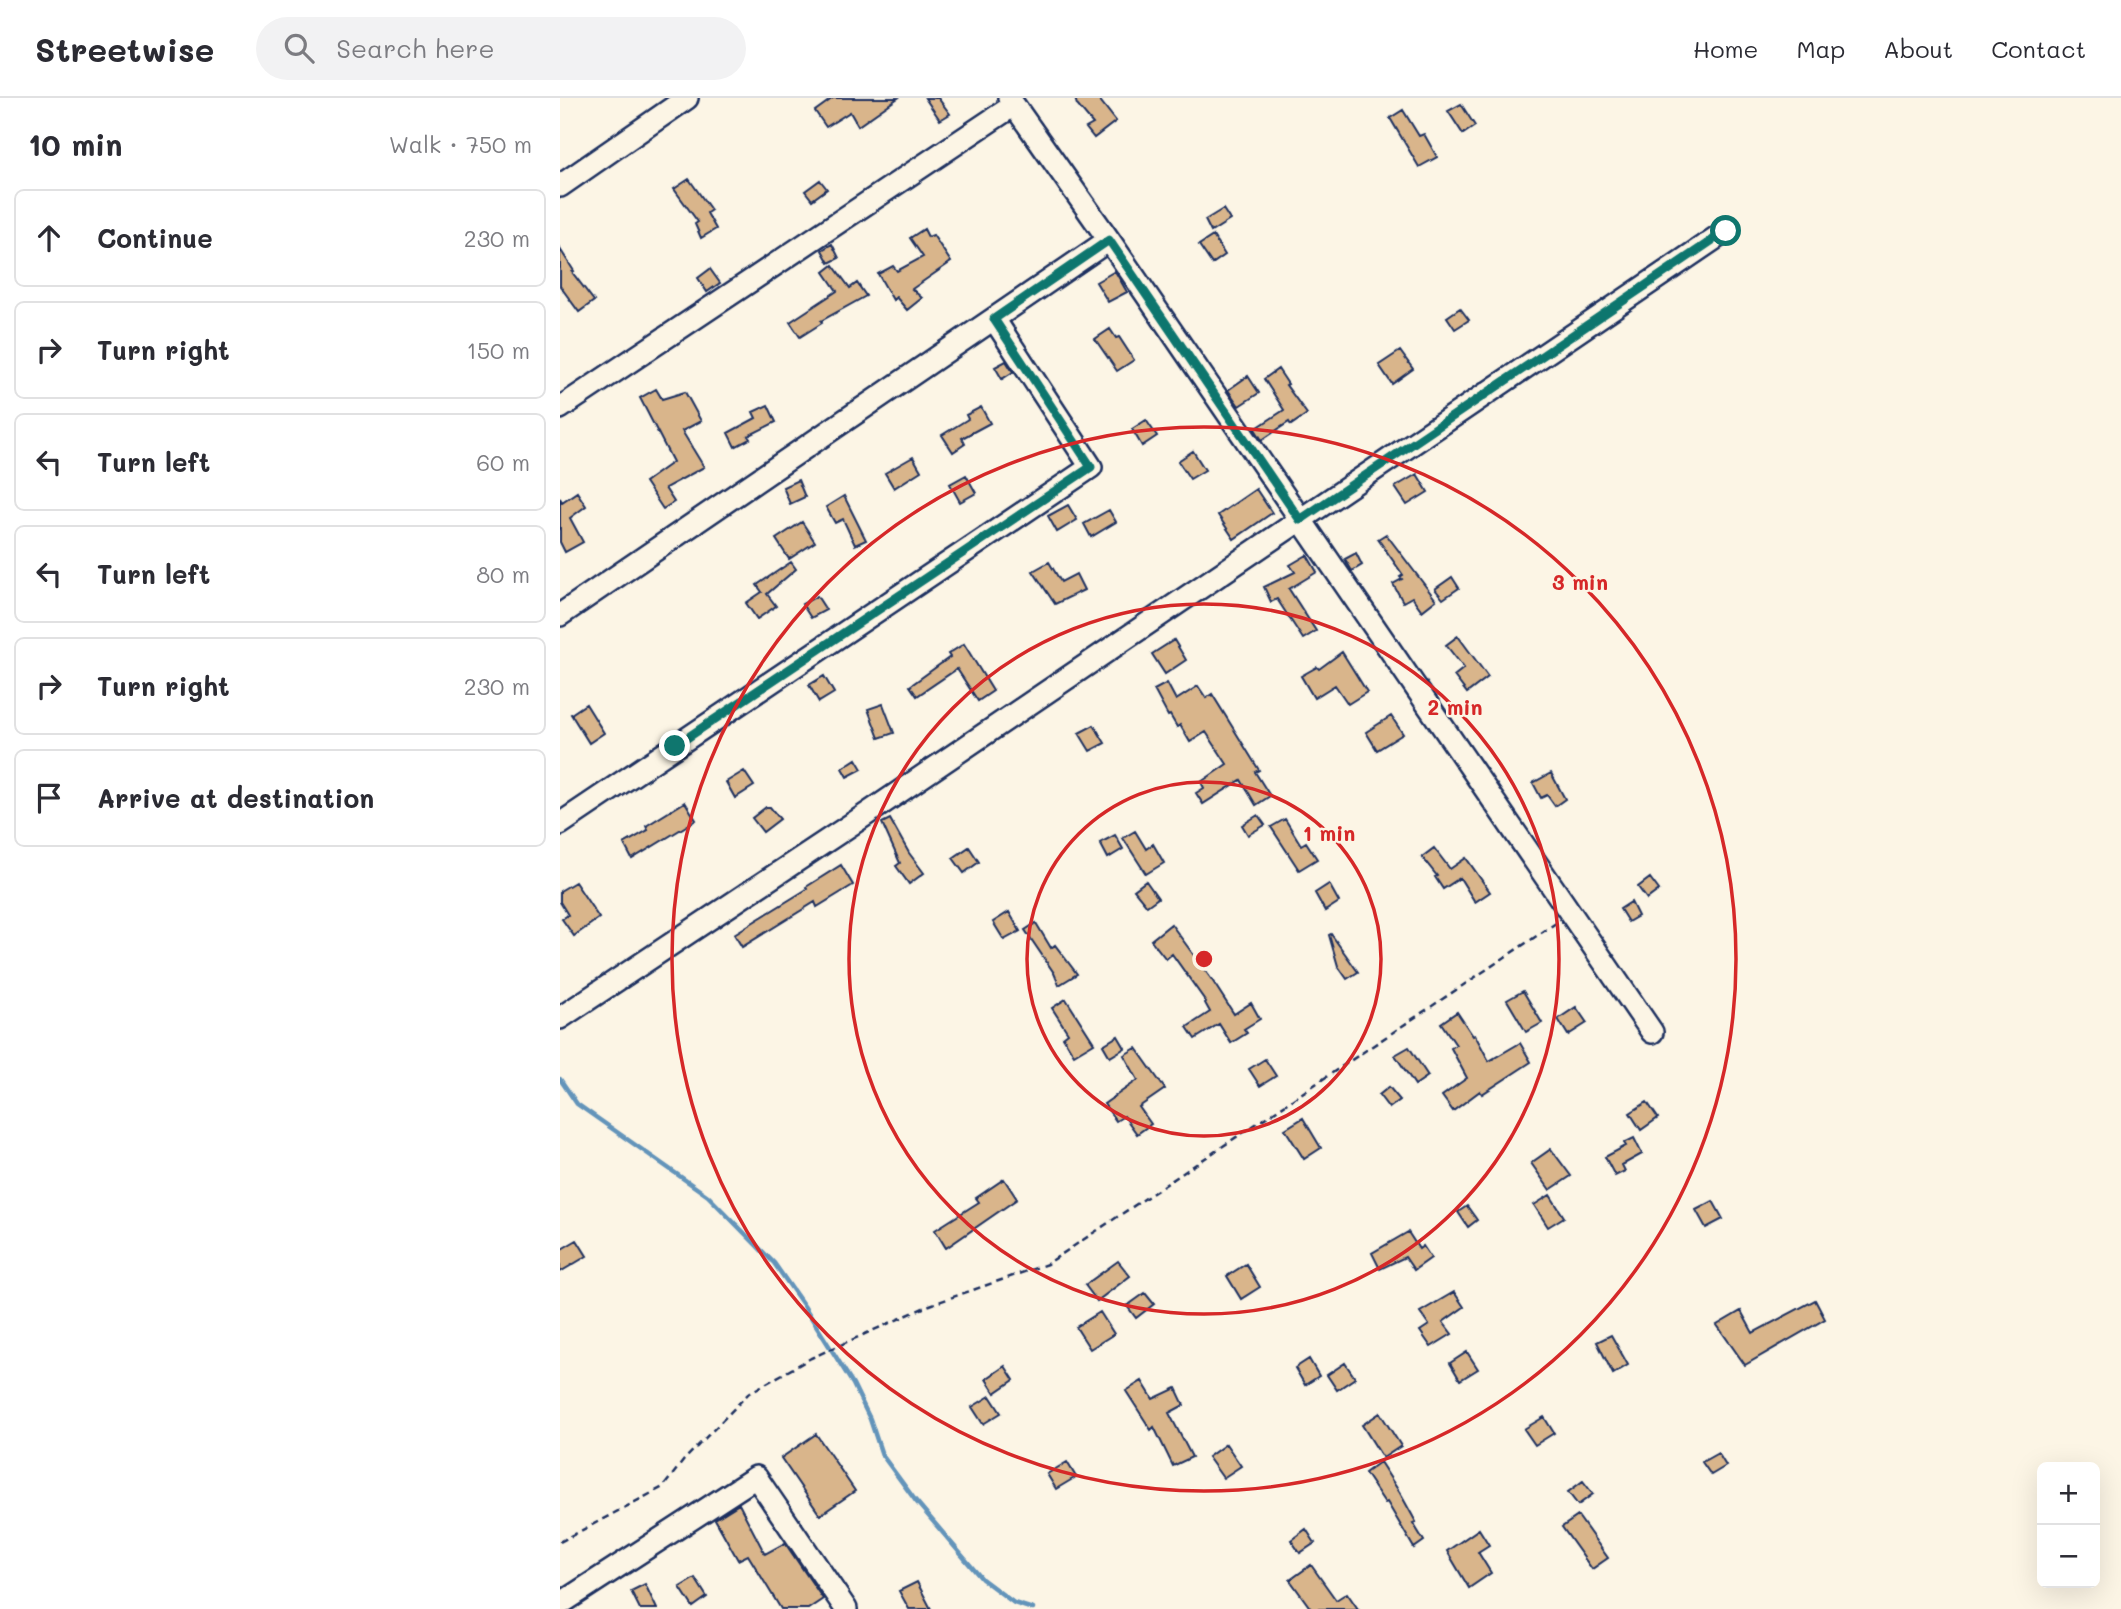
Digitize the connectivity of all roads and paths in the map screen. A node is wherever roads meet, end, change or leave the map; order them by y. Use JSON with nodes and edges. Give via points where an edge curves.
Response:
{"nodes":[{"id":1,"x":687,"y":98,"type":"edge"},
{"id":2,"x":1011,"y":102,"type":"edge"},
{"id":3,"x":560,"y":186,"type":"edge"},
{"id":4,"x":1726,"y":231,"type":"dead end"},
{"id":5,"x":1109,"y":240,"type":"junction"},
{"id":6,"x":994,"y":319,"type":"junction"},
{"id":7,"x":560,"y":408,"type":"edge"},
{"id":8,"x":1300,"y":520,"type":"junction"},
{"id":9,"x":560,"y":615,"type":"edge"},
{"id":10,"x":560,"y":824,"type":"edge"},
{"id":11,"x":1570,"y":914,"type":"junction"},
{"id":12,"x":560,"y":1018,"type":"edge"},
{"id":13,"x":1651,"y":1032,"type":"dead end"},
{"id":14,"x":560,"y":1542,"type":"edge"},
{"id":15,"x":560,"y":1604,"type":"edge"},
{"id":16,"x":845,"y":1609,"type":"edge"}],
"edges":[{"from":1,"to":3,"type":"street"},
{"from":2,"to":5,"type":"street"},
{"from":2,"to":7,"type":"street"},
{"from":4,"to":8,"type":"street"},
{"from":5,"to":6,"type":"street"},
{"from":5,"to":8,"type":"street"},
{"from":6,"to":9,"type":"street"},
{"from":6,"to":10,"type":"street","via":[[1091,467]]},
{"from":8,"to":11,"type":"street"},
{"from":8,"to":12,"type":"street"},
{"from":11,"to":13,"type":"street"},
{"from":11,"to":14,"type":"path","via":[[1047,1264],[930,1305],[811,1357],[750,1393],[663,1487]]},
{"from":15,"to":16,"type":"street","via":[[756,1477]]}]}
